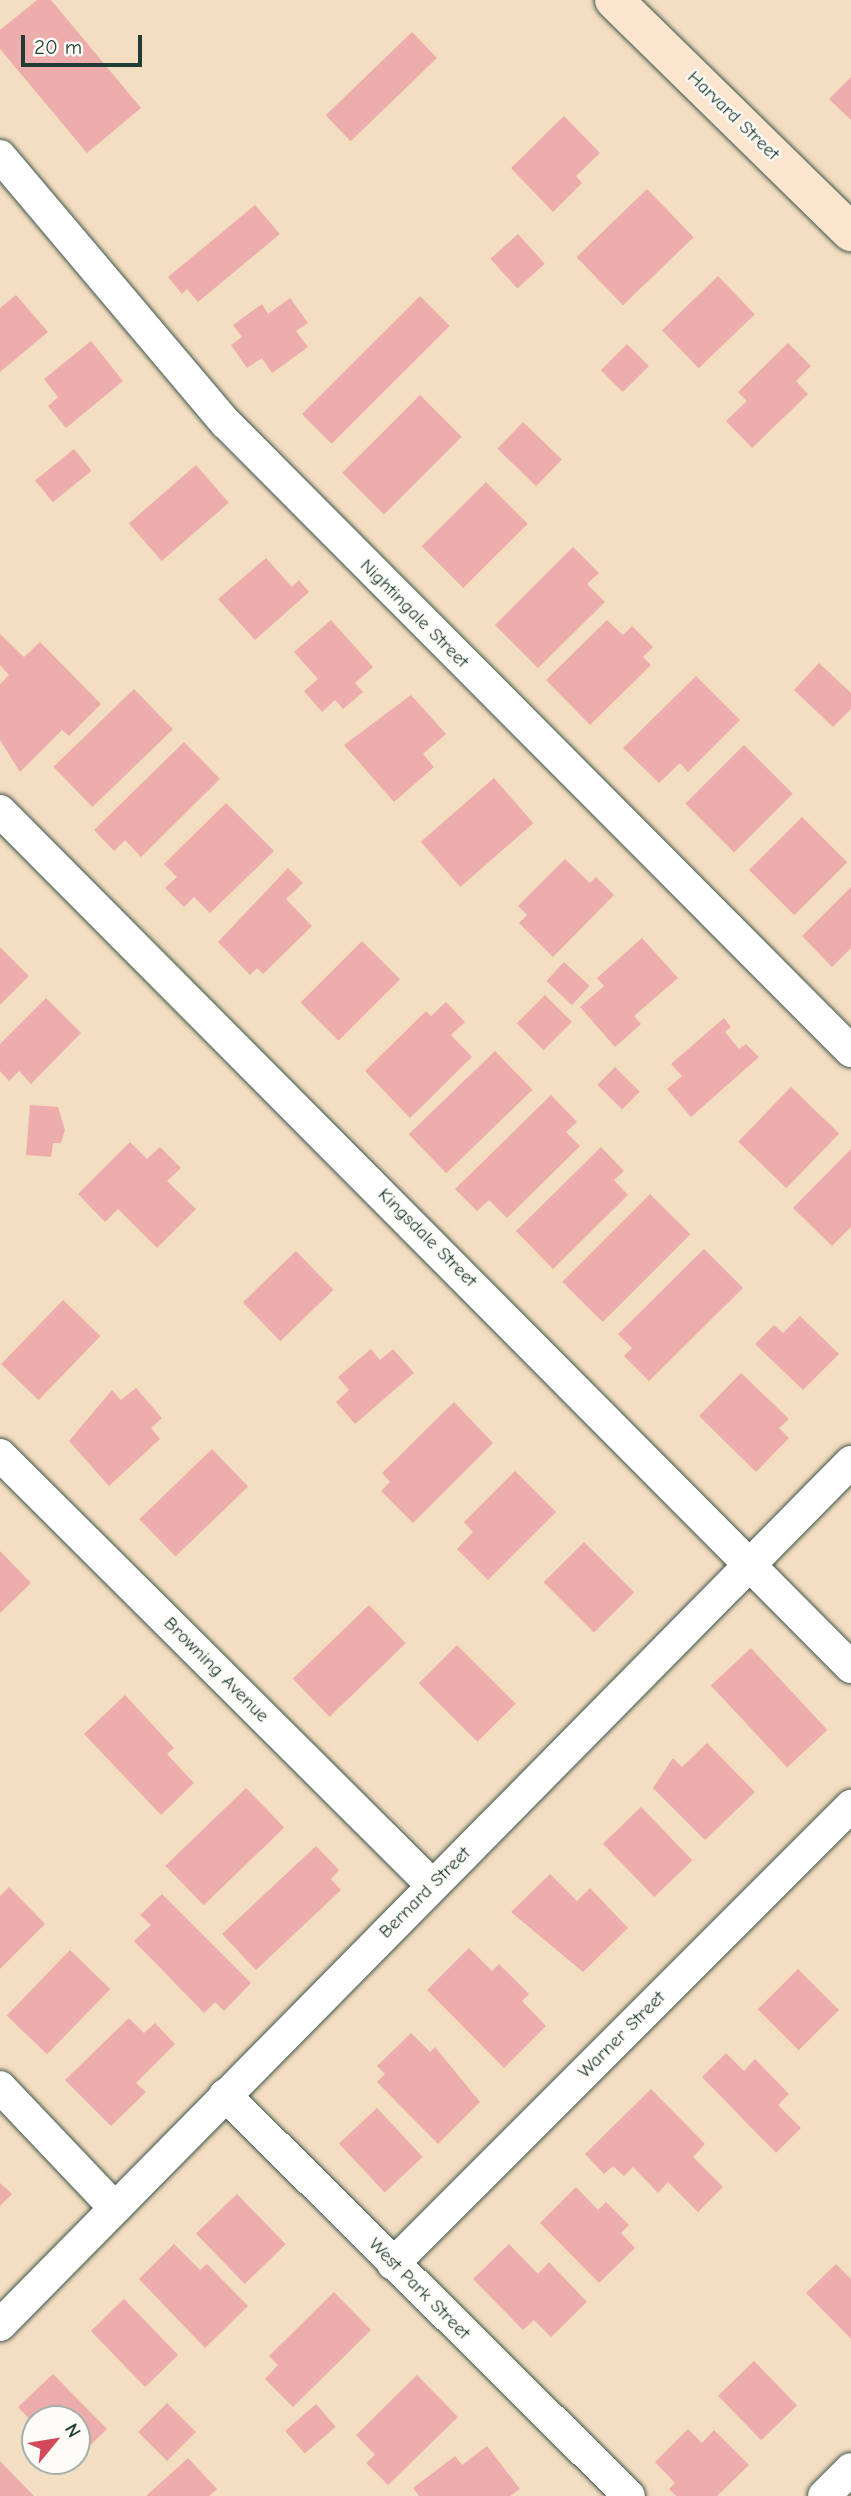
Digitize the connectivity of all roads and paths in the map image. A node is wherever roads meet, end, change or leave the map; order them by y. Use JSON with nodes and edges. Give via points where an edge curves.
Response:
{"nodes":[{"id":1,"x":614,"y":0,"type":"edge"},
{"id":2,"x":0,"y":156,"type":"edge"},
{"id":3,"x":851,"y":232,"type":"edge"},
{"id":4,"x":0,"y":811,"type":"edge"},
{"id":5,"x":851,"y":1051,"type":"edge"},
{"id":6,"x":0,"y":1455,"type":"edge"},
{"id":7,"x":851,"y":1461,"type":"edge"},
{"id":8,"x":753,"y":1564,"type":"junction"},
{"id":9,"x":851,"y":1667,"type":"edge"},
{"id":10,"x":851,"y":1806,"type":"edge"},
{"id":11,"x":432,"y":1885,"type":"junction"},
{"id":12,"x":0,"y":2087,"type":"edge"},
{"id":13,"x":225,"y":2095,"type":"junction"},
{"id":14,"x":115,"y":2207,"type":"junction"},
{"id":15,"x":394,"y":2264,"type":"junction"},
{"id":16,"x":0,"y":2325,"type":"edge"},
{"id":17,"x":851,"y":2469,"type":"edge"},
{"id":18,"x":613,"y":2492,"type":"edge"},
{"id":19,"x":824,"y":2496,"type":"edge"}],
"edges":[{"from":1,"to":3,"type":"main road","name":"Harvard Street"},
{"from":2,"to":5,"type":"street","name":"Nightingale Street","via":[[226,423]]},
{"from":4,"to":8,"type":"street","name":"Kingsdale Street"},
{"from":6,"to":11,"type":"street","name":"Browning Avenue"},
{"from":7,"to":8,"type":"street","name":"Bernard Street"},
{"from":8,"to":9,"type":"street","name":"Kingsdale Street"},
{"from":8,"to":11,"type":"street","name":"Bernard Street"},
{"from":10,"to":15,"type":"street","name":"Warner Street"},
{"from":11,"to":13,"type":"street","name":"Bernard Street"},
{"from":12,"to":14,"type":"street"},
{"from":13,"to":14,"type":"street","name":"Bernard Street"},
{"from":13,"to":15,"type":"street","name":"West Park Street"},
{"from":14,"to":16,"type":"street","name":"Bernard Street"},
{"from":15,"to":18,"type":"street","name":"West Park Street"},
{"from":17,"to":19,"type":"street"}]}
